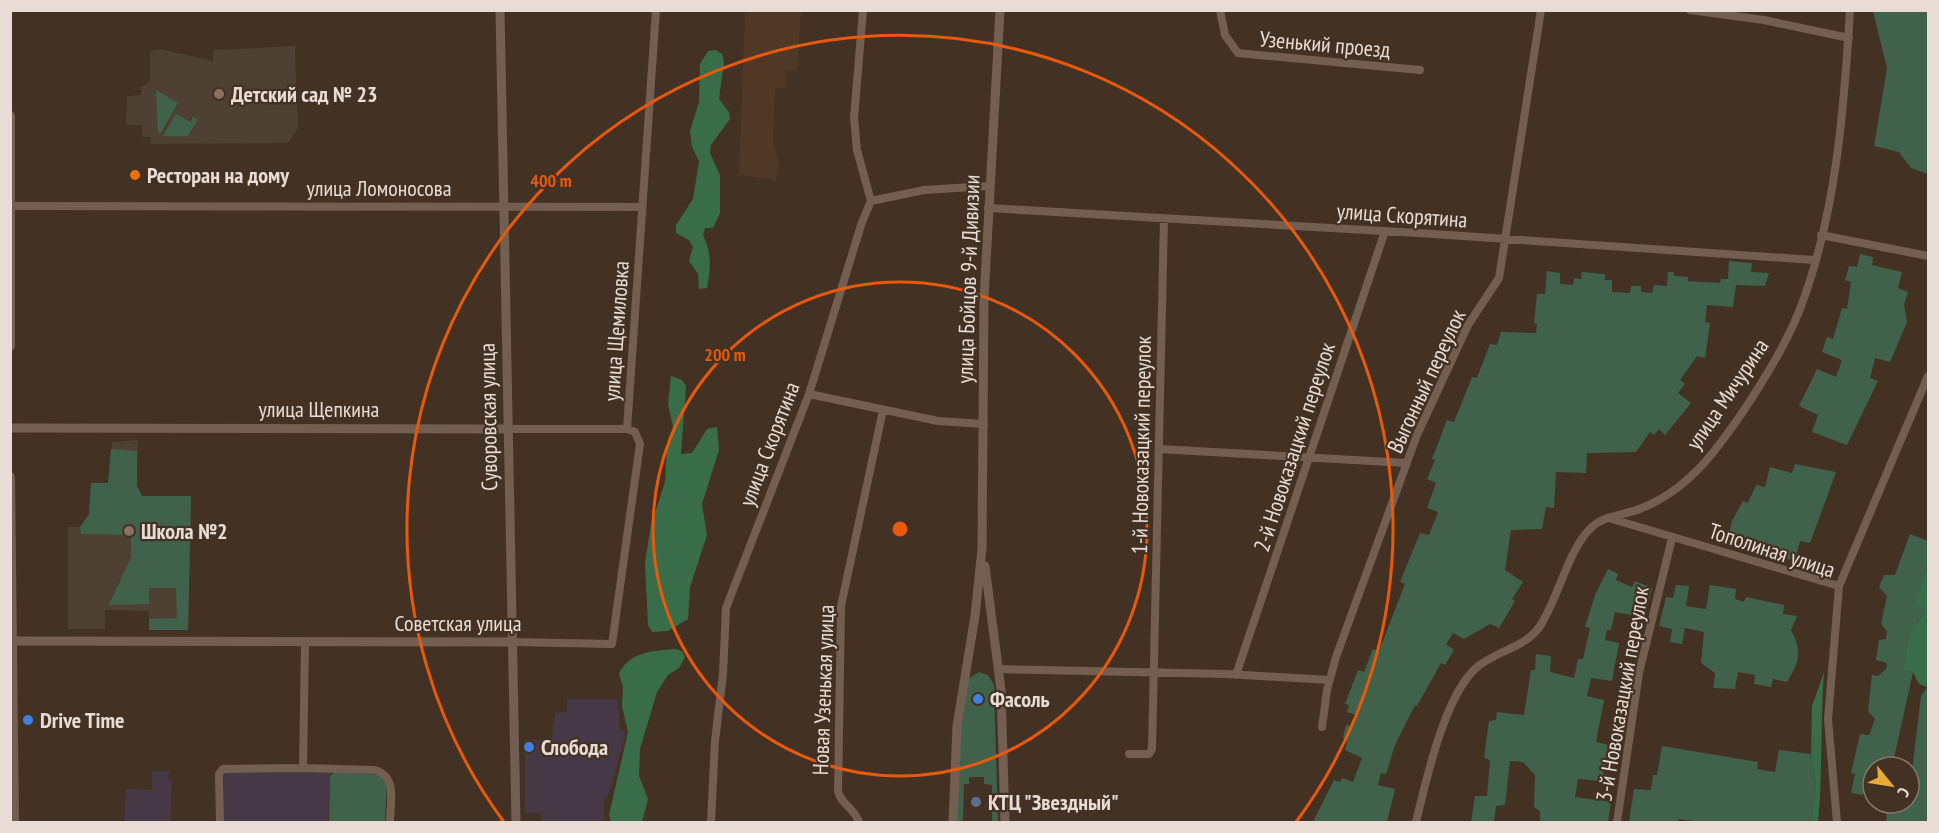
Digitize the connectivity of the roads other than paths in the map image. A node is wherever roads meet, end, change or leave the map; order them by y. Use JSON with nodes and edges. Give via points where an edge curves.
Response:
{"nodes":[{"id":1,"x":500,"y":10,"type":"edge"},
{"id":2,"x":656,"y":10,"type":"edge"},
{"id":3,"x":863,"y":10,"type":"edge"},
{"id":4,"x":1000,"y":10,"type":"edge"},
{"id":5,"x":1220,"y":10,"type":"edge"},
{"id":6,"x":1541,"y":10,"type":"edge"},
{"id":7,"x":1690,"y":10,"type":"edge"},
{"id":8,"x":1850,"y":10,"type":"edge"},
{"id":9,"x":1849,"y":38,"type":"junction"},
{"id":10,"x":1420,"y":70,"type":"dead end"},
{"id":11,"x":10,"y":116,"type":"edge"},
{"id":12,"x":989,"y":186,"type":"junction"},
{"id":13,"x":871,"y":201,"type":"junction"},
{"id":14,"x":11,"y":206,"type":"edge"},
{"id":15,"x":640,"y":207,"type":"junction"},
{"id":16,"x":504,"y":208,"type":"junction"},
{"id":17,"x":988,"y":208,"type":"junction"},
{"id":18,"x":1164,"y":219,"type":"junction"},
{"id":19,"x":1385,"y":231,"type":"junction"},
{"id":20,"x":1821,"y":235,"type":"junction"},
{"id":21,"x":1506,"y":239,"type":"junction"},
{"id":22,"x":1929,"y":256,"type":"edge"},
{"id":23,"x":1814,"y":260,"type":"junction"},
{"id":24,"x":10,"y":346,"type":"edge"},
{"id":25,"x":1929,"y":376,"type":"edge"},
{"id":26,"x":809,"y":394,"type":"junction"},
{"id":27,"x":883,"y":410,"type":"junction"},
{"id":28,"x":984,"y":424,"type":"junction"},
{"id":29,"x":10,"y":428,"type":"edge"},
{"id":30,"x":507,"y":429,"type":"junction"},
{"id":31,"x":627,"y":429,"type":"junction"},
{"id":32,"x":1159,"y":449,"type":"junction"},
{"id":33,"x":1310,"y":456,"type":"junction"},
{"id":34,"x":1407,"y":463,"type":"junction"},
{"id":35,"x":10,"y":477,"type":"edge"},
{"id":36,"x":1610,"y":518,"type":"junction"},
{"id":37,"x":1672,"y":538,"type":"junction"},
{"id":38,"x":982,"y":549,"type":"junction"},
{"id":39,"x":1839,"y":586,"type":"junction"},
{"id":40,"x":11,"y":641,"type":"edge"},
{"id":41,"x":513,"y":642,"type":"junction"},
{"id":42,"x":304,"y":644,"type":"junction"},
{"id":43,"x":612,"y":645,"type":"joint"},
{"id":44,"x":998,"y":669,"type":"junction"},
{"id":45,"x":1154,"y":673,"type":"junction"},
{"id":46,"x":1236,"y":675,"type":"junction"},
{"id":47,"x":1329,"y":680,"type":"junction"},
{"id":48,"x":1322,"y":727,"type":"dead end"},
{"id":49,"x":1129,"y":753,"type":"dead end"},
{"id":50,"x":303,"y":768,"type":"junction"},
{"id":51,"x":14,"y":822,"type":"edge"},
{"id":52,"x":220,"y":822,"type":"edge"},
{"id":53,"x":390,"y":822,"type":"edge"},
{"id":54,"x":516,"y":822,"type":"edge"},
{"id":55,"x":711,"y":822,"type":"edge"},
{"id":56,"x":859,"y":822,"type":"edge"},
{"id":57,"x":953,"y":822,"type":"edge"},
{"id":58,"x":1005,"y":822,"type":"edge"},
{"id":59,"x":1416,"y":822,"type":"edge"},
{"id":60,"x":1617,"y":822,"type":"edge"},
{"id":61,"x":1837,"y":822,"type":"edge"}],
"edges":[{"from":1,"to":16,"type":"street","name":"Суворовская улица"},
{"from":2,"to":15,"type":"street","name":"улица Щемиловка"},
{"from":3,"to":13,"type":"street","via":[[854,118],[857,150]]},
{"from":4,"to":12,"type":"street","name":"улица Бойцов 9-й Дивизии"},
{"from":5,"to":10,"type":"street","name":"Узенький проезд","via":[[1225,34],[1238,52]]},
{"from":6,"to":21,"type":"street","name":"Выгонный переулок"},
{"from":7,"to":9,"type":"street"},
{"from":8,"to":9,"type":"street","name":"улица Мичурина"},
{"from":9,"to":20,"type":"street","name":"улица Мичурина","via":[[1839,143]]},
{"from":11,"to":14,"type":"main road"},
{"from":12,"to":13,"type":"street","via":[[924,190]]},
{"from":12,"to":17,"type":"street","name":"улица Бойцов 9-й Дивизии"},
{"from":13,"to":26,"type":"street","name":"улица Скорятина"},
{"from":14,"to":16,"type":"street","name":"улица Ломоносова"},
{"from":14,"to":24,"type":"main road"},
{"from":15,"to":16,"type":"street","name":"улица Ломоносова"},
{"from":15,"to":31,"type":"street","name":"улица Щемиловка"},
{"from":16,"to":30,"type":"street","name":"Суворовская улица"},
{"from":17,"to":18,"type":"street","name":"улица Скорятина"},
{"from":17,"to":28,"type":"street","name":"улица Бойцов 9-й Дивизии"},
{"from":18,"to":19,"type":"street","name":"улица Скорятина"},
{"from":18,"to":32,"type":"street","name":"1-й Новоказацкий переулок"},
{"from":19,"to":21,"type":"street","name":"улица Скорятина"},
{"from":19,"to":33,"type":"street","name":"2-й Новоказацкий переулок"},
{"from":20,"to":22,"type":"street"},
{"from":20,"to":23,"type":"street","name":"улица Мичурина"},
{"from":21,"to":23,"type":"street","name":"улица Скорятина"},
{"from":21,"to":34,"type":"street","name":"Выгонный переулок","via":[[1499,278],[1468,326]]},
{"from":23,"to":36,"type":"street","name":"улица Мичурина","via":[[1790,331],[1711,455],[1667,495],[1641,509]]},
{"from":25,"to":39,"type":"street"},
{"from":26,"to":27,"type":"street"},
{"from":26,"to":55,"type":"street","name":"улица Скорятина","via":[[726,608]]},
{"from":27,"to":28,"type":"street","via":[[938,421]]},
{"from":27,"to":56,"type":"street","name":"Новая Узенькая улица","via":[[840,617],[838,796],[854,811]]},
{"from":28,"to":38,"type":"street","name":"улица Бойцов 9-й Дивизии"},
{"from":29,"to":30,"type":"street","name":"улица Щепкина"},
{"from":30,"to":31,"type":"street","name":"улица Щепкина"},
{"from":30,"to":41,"type":"street","name":"Суворовская улица"},
{"from":31,"to":43,"type":"street","name":"улица Щемиловка","via":[[638,435],[640,444]]},
{"from":32,"to":33,"type":"street"},
{"from":32,"to":45,"type":"street","name":"1-й Новоказацкий переулок"},
{"from":33,"to":34,"type":"street"},
{"from":33,"to":46,"type":"street","name":"2-й Новоказацкий переулок"},
{"from":34,"to":47,"type":"street","name":"Выгонный переулок"},
{"from":35,"to":40,"type":"main road"},
{"from":36,"to":37,"type":"street","name":"Тополиная улица"},
{"from":36,"to":59,"type":"street","name":"улица Мичурина","via":[[1586,534],[1536,633],[1489,658],[1465,681],[1434,754]]},
{"from":37,"to":39,"type":"street","name":"Тополиная улица"},
{"from":37,"to":60,"type":"street","name":"3-й Новоказацкий переулок","via":[[1641,663]]},
{"from":38,"to":44,"type":"street","name":"улица Бойцов 9-й Дивизии"},
{"from":38,"to":57,"type":"street","name":"улица Бойцов 9-й Дивизии","via":[[957,726]]},
{"from":39,"to":61,"type":"street","name":"Тополиная улица","via":[[1828,718]]},
{"from":40,"to":42,"type":"street","name":"Советская улица"},
{"from":40,"to":51,"type":"main road"},
{"from":41,"to":42,"type":"street","name":"Советская улица"},
{"from":41,"to":43,"type":"street","name":"Советская улица"},
{"from":41,"to":54,"type":"street","name":"Суворовская улица"},
{"from":42,"to":50,"type":"street"},
{"from":44,"to":45,"type":"street"},
{"from":44,"to":58,"type":"street","name":"улица Бойцов 9-й Дивизии"},
{"from":45,"to":46,"type":"street"},
{"from":45,"to":49,"type":"street","name":"1-й Новоказацкий переулок","via":[[1152,749],[1149,754]]},
{"from":46,"to":47,"type":"street"},
{"from":47,"to":48,"type":"street","name":"Выгонный переулок"},
{"from":50,"to":52,"type":"street","via":[[223,769],[219,774]]},
{"from":50,"to":53,"type":"street","via":[[375,770],[385,774],[391,784]]}]}
